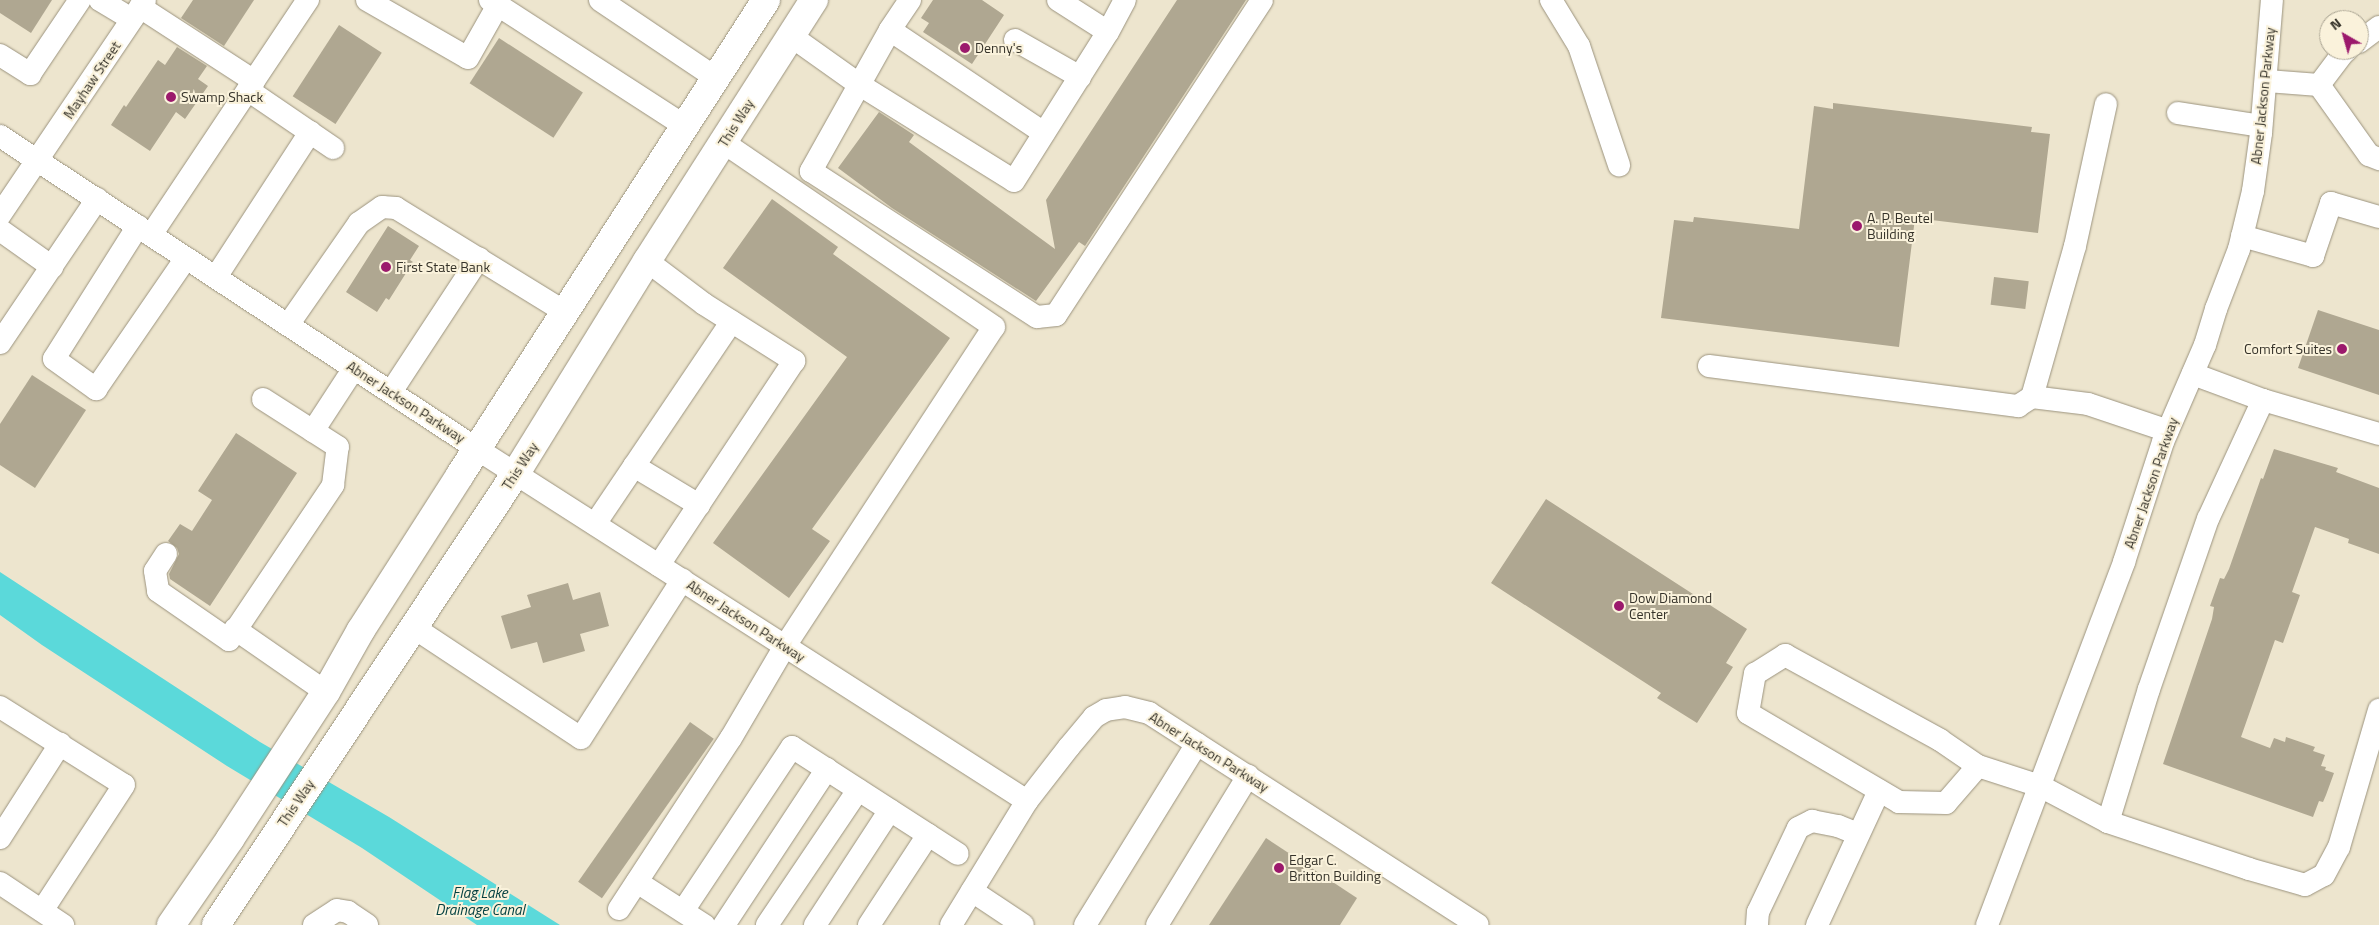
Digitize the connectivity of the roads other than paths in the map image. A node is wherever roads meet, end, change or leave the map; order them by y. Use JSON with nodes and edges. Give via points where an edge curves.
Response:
{"nodes":[{"id":1,"x":80,"y":0,"type":"edge"},
{"id":2,"x":100,"y":0,"type":"edge"},
{"id":3,"x":308,"y":0,"type":"edge"},
{"id":4,"x":367,"y":0,"type":"edge"},
{"id":5,"x":600,"y":0,"type":"edge"},
{"id":6,"x":766,"y":0,"type":"edge"},
{"id":7,"x":814,"y":0,"type":"edge"},
{"id":8,"x":910,"y":0,"type":"edge"},
{"id":9,"x":1058,"y":0,"type":"edge"},
{"id":10,"x":1126,"y":0,"type":"edge"},
{"id":11,"x":1262,"y":0,"type":"edge"},
{"id":12,"x":1551,"y":0,"type":"edge"},
{"id":13,"x":2272,"y":0,"type":"edge"},
{"id":14,"x":494,"y":3,"type":"edge"},
{"id":15,"x":139,"y":9,"type":"edge"},
{"id":16,"x":890,"y":30,"type":"junction"},
{"id":17,"x":1108,"y":32,"type":"junction"},
{"id":18,"x":791,"y":36,"type":"junction"},
{"id":19,"x":1015,"y":40,"type":"dead end"},
{"id":20,"x":0,"y":55,"type":"edge"},
{"id":21,"x":2338,"y":60,"type":"edge"},
{"id":22,"x":1080,"y":77,"type":"junction"},
{"id":23,"x":716,"y":78,"type":"junction"},
{"id":24,"x":2267,"y":82,"type":"junction"},
{"id":25,"x":860,"y":85,"type":"junction"},
{"id":26,"x":2319,"y":85,"type":"junction"},
{"id":27,"x":251,"y":86,"type":"junction"},
{"id":28,"x":2106,"y":104,"type":"dead end"},
{"id":29,"x":2178,"y":113,"type":"dead end"},
{"id":30,"x":685,"y":126,"type":"junction"},
{"id":31,"x":2261,"y":126,"type":"junction"},
{"id":32,"x":310,"y":132,"type":"junction"},
{"id":33,"x":1044,"y":133,"type":"junction"},
{"id":34,"x":0,"y":136,"type":"edge"},
{"id":35,"x":723,"y":142,"type":"junction"},
{"id":36,"x":333,"y":148,"type":"dead end"},
{"id":37,"x":2379,"y":159,"type":"edge"},
{"id":38,"x":38,"y":160,"type":"junction"},
{"id":39,"x":1618,"y":165,"type":"dead end"},
{"id":40,"x":97,"y":200,"type":"junction"},
{"id":41,"x":0,"y":215,"type":"edge"},
{"id":42,"x":2379,"y":217,"type":"edge"},
{"id":43,"x":0,"y":230,"type":"edge"},
{"id":44,"x":145,"y":231,"type":"junction"},
{"id":45,"x":2242,"y":236,"type":"junction"},
{"id":46,"x":612,"y":239,"type":"junction"},
{"id":47,"x":186,"y":258,"type":"junction"},
{"id":48,"x":479,"y":258,"type":"junction"},
{"id":49,"x":647,"y":261,"type":"junction"},
{"id":50,"x":52,"y":267,"type":"junction"},
{"id":51,"x":216,"y":277,"type":"junction"},
{"id":52,"x":565,"y":312,"type":"junction"},
{"id":53,"x":731,"y":322,"type":"junction"},
{"id":54,"x":288,"y":325,"type":"junction"},
{"id":55,"x":0,"y":343,"type":"edge"},
{"id":56,"x":1709,"y":366,"type":"dead end"},
{"id":57,"x":354,"y":368,"type":"junction"},
{"id":58,"x":2193,"y":374,"type":"junction"},
{"id":59,"x":391,"y":392,"type":"junction"},
{"id":60,"x":2032,"y":397,"type":"junction"},
{"id":61,"x":263,"y":399,"type":"dead end"},
{"id":62,"x":2263,"y":400,"type":"junction"},
{"id":63,"x":313,"y":431,"type":"junction"},
{"id":64,"x":2168,"y":431,"type":"junction"},
{"id":65,"x":2379,"y":434,"type":"edge"},
{"id":66,"x":477,"y":449,"type":"junction"},
{"id":67,"x":634,"y":466,"type":"junction"},
{"id":68,"x":516,"y":473,"type":"junction"},
{"id":69,"x":699,"y":505,"type":"junction"},
{"id":70,"x":595,"y":524,"type":"junction"},
{"id":71,"x":166,"y":554,"type":"dead end"},
{"id":72,"x":659,"y":565,"type":"junction"},
{"id":73,"x":682,"y":580,"type":"junction"},
{"id":74,"x":413,"y":627,"type":"junction"},
{"id":75,"x":235,"y":630,"type":"junction"},
{"id":76,"x":785,"y":646,"type":"junction"},
{"id":77,"x":326,"y":692,"type":"junction"},
{"id":78,"x":0,"y":707,"type":"edge"},
{"id":79,"x":2379,"y":710,"type":"edge"},
{"id":80,"x":60,"y":744,"type":"junction"},
{"id":81,"x":1197,"y":744,"type":"junction"},
{"id":82,"x":1978,"y":766,"type":"junction"},
{"id":83,"x":826,"y":769,"type":"junction"},
{"id":84,"x":1248,"y":776,"type":"junction"},
{"id":85,"x":2040,"y":786,"type":"junction"},
{"id":86,"x":858,"y":790,"type":"junction"},
{"id":87,"x":1879,"y":791,"type":"junction"},
{"id":88,"x":1027,"y":801,"type":"junction"},
{"id":89,"x":890,"y":810,"type":"junction"},
{"id":90,"x":2108,"y":822,"type":"junction"},
{"id":91,"x":1858,"y":834,"type":"junction"},
{"id":92,"x":928,"y":835,"type":"junction"},
{"id":93,"x":0,"y":838,"type":"edge"},
{"id":94,"x":958,"y":854,"type":"dead end"},
{"id":95,"x":636,"y":882,"type":"junction"},
{"id":96,"x":0,"y":883,"type":"edge"},
{"id":97,"x":972,"y":891,"type":"junction"},
{"id":98,"x":619,"y":909,"type":"dead end"},
{"id":99,"x":42,"y":911,"type":"junction"},
{"id":100,"x":683,"y":912,"type":"junction"},
{"id":101,"x":1014,"y":922,"type":"edge"},
{"id":102,"x":64,"y":925,"type":"edge"},
{"id":103,"x":171,"y":925,"type":"edge"},
{"id":104,"x":216,"y":925,"type":"edge"},
{"id":105,"x":314,"y":925,"type":"edge"},
{"id":106,"x":367,"y":925,"type":"edge"},
{"id":107,"x":704,"y":925,"type":"edge"},
{"id":108,"x":724,"y":925,"type":"edge"},
{"id":109,"x":767,"y":925,"type":"edge"},
{"id":110,"x":815,"y":925,"type":"edge"},
{"id":111,"x":870,"y":925,"type":"edge"},
{"id":112,"x":951,"y":925,"type":"edge"},
{"id":113,"x":1085,"y":925,"type":"edge"},
{"id":114,"x":1157,"y":925,"type":"edge"},
{"id":115,"x":1478,"y":925,"type":"edge"},
{"id":116,"x":1757,"y":925,"type":"edge"},
{"id":117,"x":1817,"y":925,"type":"edge"},
{"id":118,"x":1987,"y":925,"type":"edge"}],
"edges":[{"from":1,"to":20,"type":"street","via":[[30,74]]},
{"from":2,"to":15,"type":"street"},
{"from":3,"to":27,"type":"street"},
{"from":4,"to":14,"type":"street","via":[[468,58]]},
{"from":5,"to":23,"type":"street"},
{"from":6,"to":23,"type":"main road"},
{"from":7,"to":18,"type":"main road","name":"This Way"},
{"from":8,"to":16,"type":"street"},
{"from":9,"to":17,"type":"street"},
{"from":10,"to":17,"type":"street"},
{"from":11,"to":25,"type":"street","via":[[1056,315],[1037,317],[811,171]]},
{"from":12,"to":39,"type":"street","via":[[1579,46]]},
{"from":13,"to":24,"type":"street","name":"Abner Jackson Parkway"},
{"from":14,"to":30,"type":"street"},
{"from":15,"to":27,"type":"street"},
{"from":15,"to":38,"type":"street","name":"Mayhaw Street"},
{"from":16,"to":25,"type":"street"},
{"from":16,"to":33,"type":"street"},
{"from":17,"to":22,"type":"street"},
{"from":18,"to":25,"type":"street"},
{"from":18,"to":35,"type":"main road","name":"This Way"},
{"from":19,"to":22,"type":"street"},
{"from":21,"to":26,"type":"street"},
{"from":22,"to":33,"type":"street"},
{"from":23,"to":30,"type":"main road"},
{"from":24,"to":26,"type":"street"},
{"from":24,"to":31,"type":"street","name":"Abner Jackson Parkway"},
{"from":25,"to":33,"type":"street","via":[[1014,181]]},
{"from":26,"to":37,"type":"street","via":[[2369,155]]},
{"from":27,"to":32,"type":"street"},
{"from":27,"to":44,"type":"street"},
{"from":28,"to":60,"type":"street","via":[[2075,246]]},
{"from":29,"to":31,"type":"street"},
{"from":30,"to":46,"type":"main road"},
{"from":31,"to":45,"type":"street","name":"Abner Jackson Parkway","via":[[2253,191]]},
{"from":32,"to":36,"type":"street"},
{"from":32,"to":51,"type":"street"},
{"from":34,"to":38,"type":"street","name":"Abner Jackson Parkway"},
{"from":35,"to":49,"type":"main road","name":"This Way"},
{"from":35,"to":76,"type":"street","via":[[994,327]]},
{"from":38,"to":40,"type":"street","name":"Abner Jackson Parkway"},
{"from":38,"to":41,"type":"street","name":"Mayhaw Street"},
{"from":40,"to":44,"type":"street","name":"Abner Jackson Parkway"},
{"from":40,"to":50,"type":"street"},
{"from":42,"to":45,"type":"street","via":[[2331,203],[2313,256]]},
{"from":43,"to":50,"type":"street"},
{"from":44,"to":47,"type":"street","name":"Abner Jackson Parkway"},
{"from":44,"to":47,"type":"street","via":[[54,359],[96,389]]},
{"from":45,"to":58,"type":"street","name":"Abner Jackson Parkway"},
{"from":46,"to":49,"type":"main road"},
{"from":46,"to":52,"type":"main road"},
{"from":47,"to":51,"type":"street","name":"Abner Jackson Parkway"},
{"from":48,"to":52,"type":"street"},
{"from":48,"to":54,"type":"street","via":[[396,208],[382,207],[359,223]]},
{"from":48,"to":59,"type":"street"},
{"from":49,"to":53,"type":"street"},
{"from":49,"to":68,"type":"main road","name":"This Way"},
{"from":50,"to":55,"type":"street"},
{"from":51,"to":54,"type":"street","name":"Abner Jackson Parkway"},
{"from":52,"to":66,"type":"main road"},
{"from":53,"to":67,"type":"street"},
{"from":53,"to":69,"type":"street","via":[[794,361]]},
{"from":54,"to":57,"type":"street","name":"Abner Jackson Parkway"},
{"from":56,"to":60,"type":"street","via":[[2018,406]]},
{"from":57,"to":59,"type":"street","name":"Abner Jackson Parkway"},
{"from":57,"to":63,"type":"street"},
{"from":58,"to":62,"type":"street"},
{"from":58,"to":64,"type":"street","name":"Abner Jackson Parkway"},
{"from":59,"to":66,"type":"street","name":"Abner Jackson Parkway"},
{"from":60,"to":64,"type":"street","via":[[2088,404]]},
{"from":61,"to":63,"type":"street"},
{"from":62,"to":65,"type":"street"},
{"from":62,"to":90,"type":"street","via":[[2208,519],[2149,689]]},
{"from":63,"to":75,"type":"street","via":[[338,447],[333,485]]},
{"from":64,"to":85,"type":"street","name":"Abner Jackson Parkway","via":[[2124,562]]},
{"from":66,"to":68,"type":"street","name":"Abner Jackson Parkway"},
{"from":66,"to":77,"type":"main road","via":[[366,622]]},
{"from":67,"to":69,"type":"street"},
{"from":67,"to":70,"type":"street"},
{"from":68,"to":70,"type":"street","name":"Abner Jackson Parkway"},
{"from":68,"to":74,"type":"main road","name":"This Way"},
{"from":69,"to":72,"type":"street"},
{"from":70,"to":72,"type":"street","name":"Abner Jackson Parkway"},
{"from":71,"to":75,"type":"street","via":[[155,571],[158,591],[229,640]]},
{"from":72,"to":73,"type":"street","name":"Abner Jackson Parkway"},
{"from":73,"to":74,"type":"street","via":[[581,738]]},
{"from":73,"to":76,"type":"street","name":"Abner Jackson Parkway"},
{"from":74,"to":104,"type":"main road","name":"This Way"},
{"from":75,"to":77,"type":"street"},
{"from":76,"to":88,"type":"street","name":"Abner Jackson Parkway"},
{"from":76,"to":95,"type":"street","via":[[731,738]]},
{"from":77,"to":103,"type":"main road"},
{"from":78,"to":80,"type":"street"},
{"from":79,"to":90,"type":"street","via":[[2338,847],[2324,875],[2305,885]]},
{"from":80,"to":93,"type":"street"},
{"from":80,"to":99,"type":"street","via":[[124,785]]},
{"from":81,"to":84,"type":"street","name":"Abner Jackson Parkway"},
{"from":81,"to":88,"type":"street","name":"Abner Jackson Parkway","via":[[1149,713],[1125,707],[1106,710],[1094,717]]},
{"from":81,"to":113,"type":"street"},
{"from":82,"to":85,"type":"street"},
{"from":82,"to":87,"type":"street","via":[[1946,803],[1899,802]]},
{"from":82,"to":87,"type":"street","via":[[1940,740],[1785,654],[1755,674],[1748,713]]},
{"from":83,"to":86,"type":"street"},
{"from":83,"to":100,"type":"street","via":[[792,747]]},
{"from":83,"to":108,"type":"street"},
{"from":84,"to":114,"type":"street"},
{"from":84,"to":115,"type":"street","name":"Abner Jackson Parkway"},
{"from":85,"to":90,"type":"street"},
{"from":85,"to":118,"type":"street","name":"Abner Jackson Parkway"},
{"from":86,"to":89,"type":"street"},
{"from":86,"to":109,"type":"street"},
{"from":87,"to":91,"type":"street"},
{"from":88,"to":97,"type":"street"},
{"from":89,"to":92,"type":"street"},
{"from":89,"to":110,"type":"street"},
{"from":91,"to":116,"type":"street","via":[[1812,821],[1798,828],[1758,912]]},
{"from":91,"to":117,"type":"street"},
{"from":92,"to":94,"type":"street"},
{"from":92,"to":111,"type":"street"},
{"from":95,"to":98,"type":"street"},
{"from":95,"to":100,"type":"street"},
{"from":96,"to":99,"type":"street"},
{"from":97,"to":101,"type":"street"},
{"from":97,"to":112,"type":"street"},
{"from":99,"to":102,"type":"street"},
{"from":100,"to":107,"type":"street"},
{"from":105,"to":106,"type":"street","via":[[337,910],[348,912]]}]}
